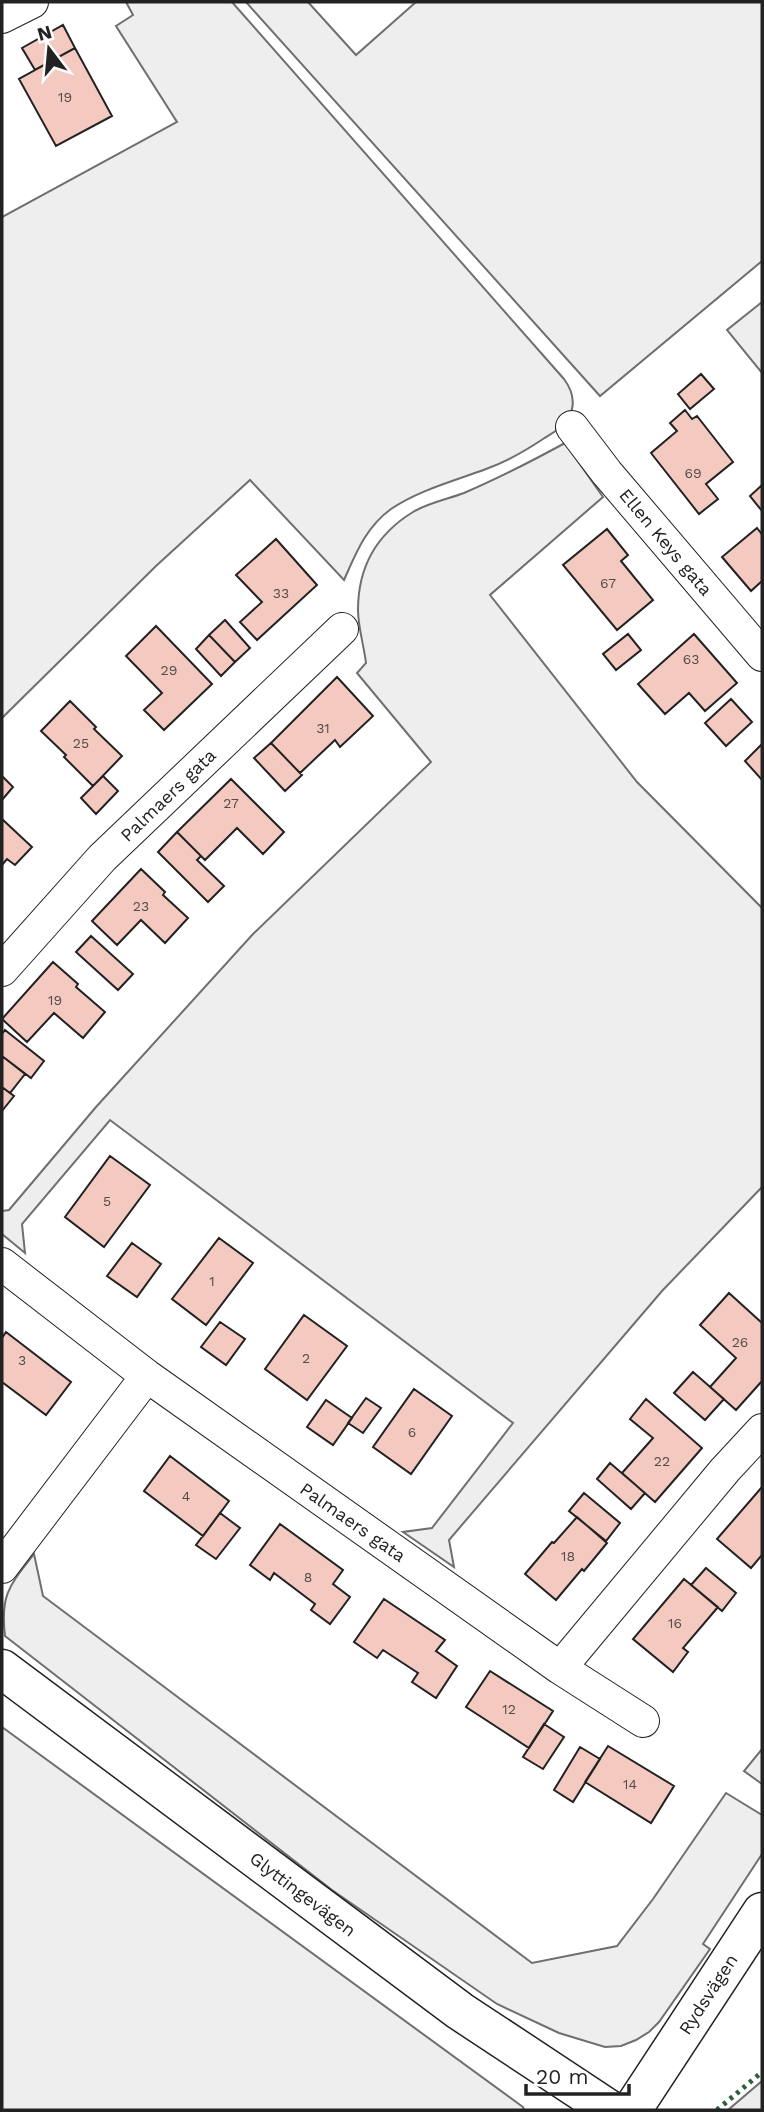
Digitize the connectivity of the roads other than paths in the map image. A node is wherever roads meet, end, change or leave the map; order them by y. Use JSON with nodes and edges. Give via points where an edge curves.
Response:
{"nodes":[{"id":1,"x":32,"y":2,"type":"edge"},
{"id":2,"x":2,"y":17,"type":"edge"},
{"id":3,"x":572,"y":427,"type":"dead end"},
{"id":4,"x":342,"y":628,"type":"dead end"},
{"id":5,"x":762,"y":655,"type":"edge"},
{"id":6,"x":2,"y":970,"type":"edge"},
{"id":7,"x":2,"y":1264,"type":"edge"},
{"id":8,"x":147,"y":1377,"type":"junction"},
{"id":9,"x":762,"y":1430,"type":"edge"},
{"id":10,"x":2,"y":1567,"type":"edge"},
{"id":11,"x":560,"y":1668,"type":"junction"},
{"id":12,"x":2,"y":1670,"type":"edge"},
{"id":13,"x":643,"y":1721,"type":"dead end"},
{"id":14,"x":762,"y":1912,"type":"edge"},
{"id":15,"x":610,"y":2110,"type":"edge"},
{"id":16,"x":632,"y":2110,"type":"edge"}],
"edges":[{"from":1,"to":2,"type":"street"},
{"from":3,"to":5,"type":"street","name":"Ellen Keys gata"},
{"from":4,"to":6,"type":"street","name":"Palmaers gata","via":[[102,858]]},
{"from":7,"to":8,"type":"street","name":"Palmaers gata"},
{"from":8,"to":10,"type":"street"},
{"from":8,"to":11,"type":"street","name":"Palmaers gata"},
{"from":9,"to":11,"type":"street"},
{"from":11,"to":13,"type":"street","name":"Palmaers gata"},
{"from":12,"to":15,"type":"street","name":"Glyttingevägen","via":[[460,2011]]},
{"from":14,"to":16,"type":"street","name":"Rydsvägen"}]}
